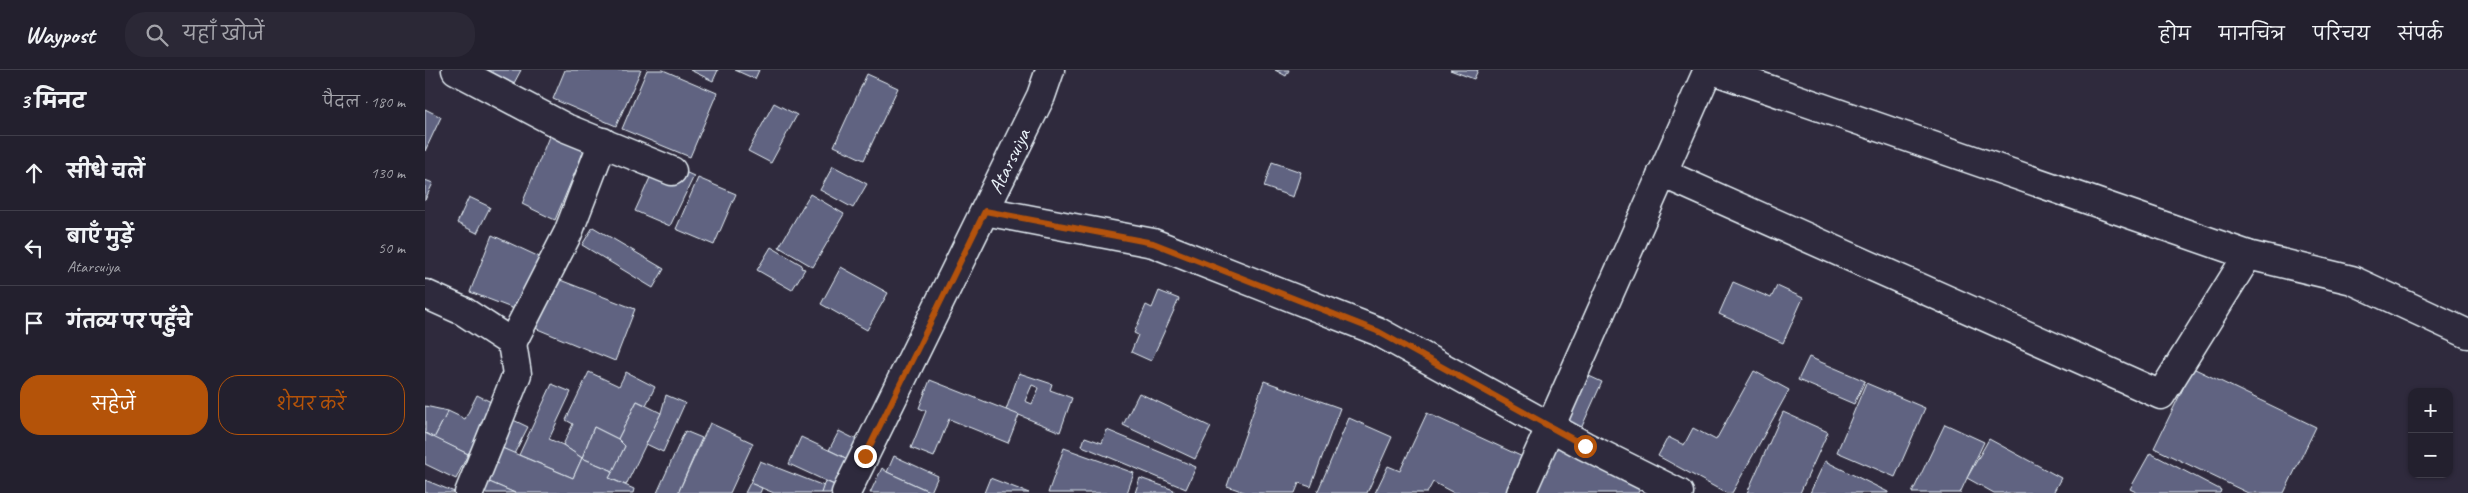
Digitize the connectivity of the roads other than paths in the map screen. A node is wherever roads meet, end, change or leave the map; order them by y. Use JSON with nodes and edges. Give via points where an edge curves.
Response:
{"nodes":[{"id":1,"x":457,"y":70,"type":"edge"},
{"id":2,"x":1050,"y":70,"type":"edge"},
{"id":3,"x":1708,"y":70,"type":"edge"},
{"id":4,"x":1713,"y":70,"type":"edge"},
{"id":5,"x":603,"y":142,"type":"junction"},
{"id":6,"x":672,"y":171,"type":"dead end"},
{"id":7,"x":1662,"y":174,"type":"junction"},
{"id":8,"x":985,"y":211,"type":"junction"},
{"id":9,"x":2248,"y":255,"type":"junction"},
{"id":10,"x":425,"y":294,"type":"edge"},
{"id":11,"x":2468,"y":334,"type":"edge"},
{"id":12,"x":512,"y":344,"type":"junction"},
{"id":13,"x":1550,"y":426,"type":"junction"},
{"id":14,"x":469,"y":493,"type":"edge"},
{"id":15,"x":846,"y":493,"type":"edge"},
{"id":16,"x":1521,"y":493,"type":"edge"},
{"id":17,"x":1679,"y":493,"type":"edge"}],
"edges":[{"from":1,"to":5,"type":"street","via":[[566,128]]},
{"from":2,"to":8,"type":"street","name":"Atarsuiya","via":[[1041,96]]},
{"from":3,"to":7,"type":"street"},
{"from":4,"to":9,"type":"street"},
{"from":5,"to":6,"type":"street"},
{"from":5,"to":12,"type":"street","via":[[568,232]]},
{"from":7,"to":9,"type":"street","via":[[2161,395]]},
{"from":7,"to":13,"type":"street"},
{"from":8,"to":13,"type":"street","via":[[1153,243],[1377,331]]},
{"from":8,"to":15,"type":"street","name":"Atarsuiya"},
{"from":9,"to":11,"type":"street","via":[[2352,280]]},
{"from":10,"to":12,"type":"street","via":[[463,311]]},
{"from":12,"to":14,"type":"street","via":[[517,374]]},
{"from":13,"to":16,"type":"street"},
{"from":13,"to":17,"type":"street"}]}
